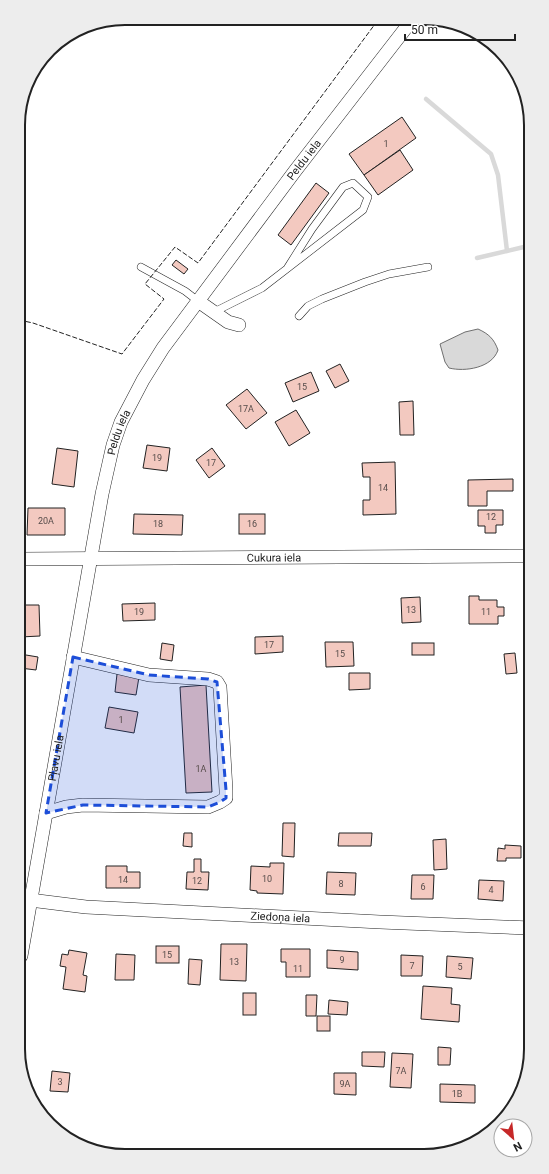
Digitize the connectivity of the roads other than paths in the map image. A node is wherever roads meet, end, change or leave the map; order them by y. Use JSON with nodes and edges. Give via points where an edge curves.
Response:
{"nodes":[{"id":1,"x":408,"y":25,"type":"edge"},
{"id":2,"x":140,"y":267,"type":"dead end"},
{"id":3,"x":288,"y":267,"type":"junction"},
{"id":4,"x":428,"y":267,"type":"dead end"},
{"id":5,"x":198,"y":301,"type":"junction"},
{"id":6,"x":214,"y":312,"type":"junction"},
{"id":7,"x":299,"y":316,"type":"dead end"},
{"id":8,"x":239,"y":325,"type":"dead end"},
{"id":9,"x":524,"y":556,"type":"edge"},
{"id":10,"x":25,"y":559,"type":"edge"},
{"id":11,"x":90,"y":559,"type":"junction"},
{"id":12,"x":73,"y":656,"type":"junction"},
{"id":13,"x":46,"y":812,"type":"junction"},
{"id":14,"x":30,"y":900,"type":"junction"},
{"id":15,"x":524,"y":928,"type":"edge"},
{"id":16,"x":25,"y":931,"type":"edge"}],
"edges":[{"from":1,"to":5,"type":"street","name":"Peldu iela"},
{"from":2,"to":5,"type":"lane","via":[[185,291]]},
{"from":3,"to":3,"type":"lane","via":[[363,210],[368,197],[353,183],[343,187]]},
{"from":3,"to":6,"type":"lane","via":[[262,288]]},
{"from":4,"to":7,"type":"lane","via":[[389,274],[365,282],[308,306]]},
{"from":5,"to":6,"type":"street"},
{"from":5,"to":11,"type":"street","name":"Peldu iela","via":[[163,348],[121,422],[107,470]]},
{"from":6,"to":8,"type":"street","via":[[228,322]]},
{"from":9,"to":11,"type":"street","name":"Cukura iela"},
{"from":10,"to":11,"type":"street","name":"Cukura iela"},
{"from":11,"to":12,"type":"street","name":"Pļavu iela"},
{"from":12,"to":13,"type":"street","name":"Pļavu iela"},
{"from":12,"to":13,"type":"street","via":[[149,675],[208,678],[217,682],[220,687],[226,798],[208,807],[83,805]]},
{"from":13,"to":14,"type":"street","name":"Pļavu iela"},
{"from":14,"to":15,"type":"street","name":"Ziedoņa iela","via":[[86,907]]},
{"from":14,"to":16,"type":"street","name":"Pļavu iela"}]}
